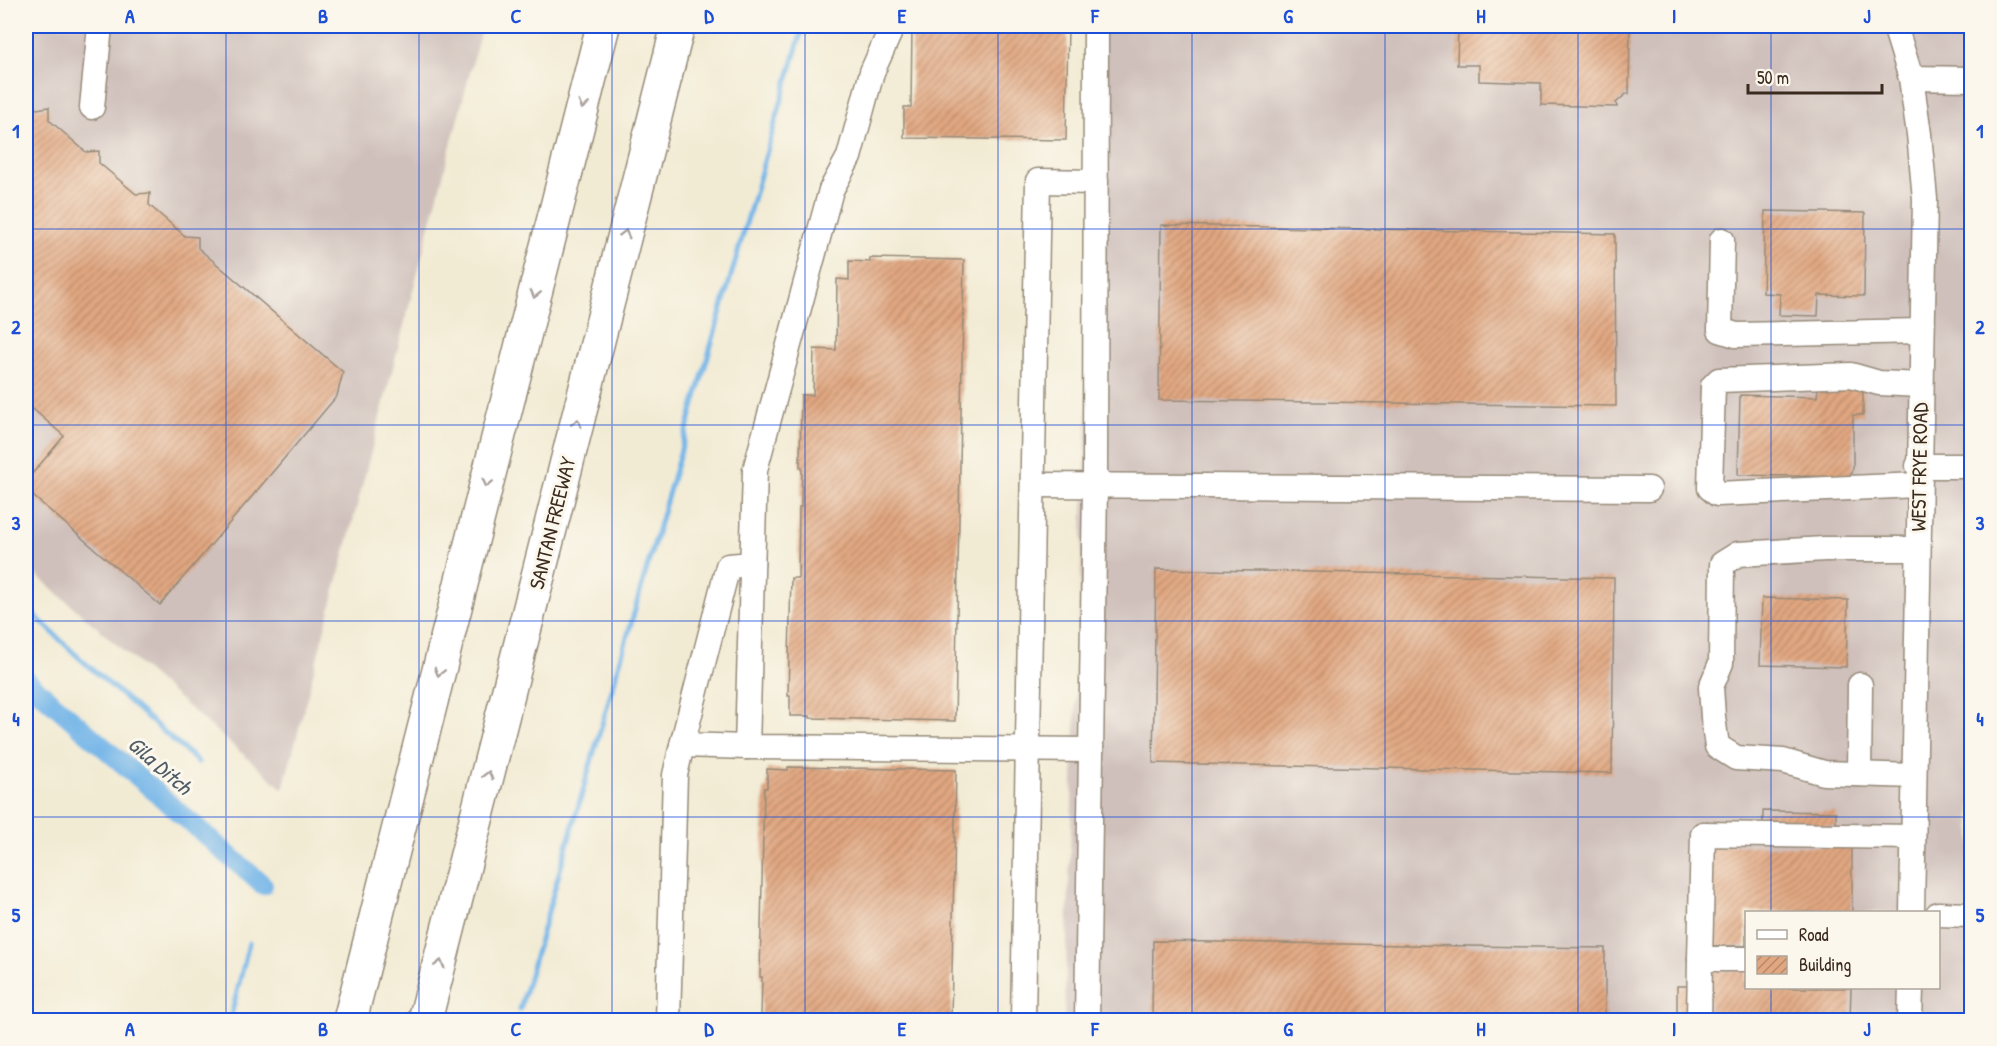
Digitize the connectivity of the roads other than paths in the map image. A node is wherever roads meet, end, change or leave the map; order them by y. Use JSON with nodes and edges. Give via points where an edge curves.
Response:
{"nodes":[{"id":1,"x":100,"y":26,"type":"edge"},
{"id":2,"x":603,"y":26,"type":"edge"},
{"id":3,"x":678,"y":26,"type":"edge"},
{"id":4,"x":890,"y":26,"type":"edge"},
{"id":5,"x":1096,"y":26,"type":"edge"},
{"id":6,"x":1895,"y":26,"type":"edge"},
{"id":7,"x":1911,"y":78,"type":"junction"},
{"id":8,"x":1971,"y":79,"type":"edge"},
{"id":9,"x":92,"y":107,"type":"dead end"},
{"id":10,"x":1096,"y":182,"type":"junction"},
{"id":11,"x":1722,"y":240,"type":"dead end"},
{"id":12,"x":1922,"y":330,"type":"junction"},
{"id":13,"x":1920,"y":385,"type":"junction"},
{"id":14,"x":1971,"y":466,"type":"edge"},
{"id":15,"x":1918,"y":475,"type":"junction"},
{"id":16,"x":1033,"y":485,"type":"junction"},
{"id":17,"x":1095,"y":486,"type":"junction"},
{"id":18,"x":1649,"y":489,"type":"dead end"},
{"id":19,"x":1917,"y":549,"type":"junction"},
{"id":20,"x":752,"y":564,"type":"junction"},
{"id":21,"x":1860,"y":685,"type":"dead end"},
{"id":22,"x":682,"y":745,"type":"junction"},
{"id":23,"x":747,"y":747,"type":"junction"},
{"id":24,"x":1029,"y":749,"type":"junction"},
{"id":25,"x":1091,"y":750,"type":"junction"},
{"id":26,"x":1859,"y":774,"type":"junction"},
{"id":27,"x":1914,"y":776,"type":"junction"},
{"id":28,"x":1913,"y":837,"type":"junction"},
{"id":29,"x":1912,"y":911,"type":"edge"},
{"id":30,"x":1940,"y":914,"type":"edge"},
{"id":31,"x":1971,"y":915,"type":"edge"},
{"id":32,"x":1700,"y":959,"type":"junction"},
{"id":33,"x":1745,"y":959,"type":"edge"},
{"id":34,"x":1911,"y":989,"type":"edge"},
{"id":35,"x":350,"y":1020,"type":"edge"},
{"id":36,"x":425,"y":1020,"type":"edge"},
{"id":37,"x":668,"y":1020,"type":"edge"},
{"id":38,"x":1023,"y":1020,"type":"edge"},
{"id":39,"x":1087,"y":1020,"type":"edge"},
{"id":40,"x":1699,"y":1020,"type":"edge"},
{"id":41,"x":1910,"y":1020,"type":"edge"}],
"edges":[{"from":1,"to":9,"type":"street"},
{"from":2,"to":35,"type":"highway","one_way":true},
{"from":36,"to":3,"type":"highway","name":"SANTAN FREEWAY","one_way":true},
{"from":4,"to":20,"type":"street","via":[[872,72],[849,157],[831,190],[755,470]]},
{"from":5,"to":10,"type":"street"},
{"from":6,"to":7,"type":"street","name":"WEST FRYE ROAD"},
{"from":7,"to":8,"type":"street"},
{"from":7,"to":12,"type":"street","name":"WEST FRYE ROAD","via":[[1925,199]]},
{"from":10,"to":16,"type":"street","via":[[1038,181]]},
{"from":10,"to":17,"type":"street"},
{"from":11,"to":12,"type":"street","via":[[1720,330],[1736,335]]},
{"from":12,"to":13,"type":"street","name":"WEST FRYE ROAD"},
{"from":13,"to":15,"type":"street","name":"WEST FRYE ROAD"},
{"from":13,"to":15,"type":"street","via":[[1879,383],[1851,375],[1719,380],[1713,386],[1710,488],[1717,494]]},
{"from":14,"to":15,"type":"street"},
{"from":15,"to":19,"type":"street","name":"WEST FRYE ROAD"},
{"from":16,"to":17,"type":"street"},
{"from":16,"to":24,"type":"street"},
{"from":17,"to":18,"type":"street"},
{"from":17,"to":25,"type":"street"},
{"from":19,"to":26,"type":"street","via":[[1738,554],[1722,564],[1721,663],[1711,687],[1718,746],[1736,758],[1784,761],[1824,773]]},
{"from":19,"to":27,"type":"street","name":"WEST FRYE ROAD"},
{"from":20,"to":22,"type":"street","via":[[728,566]]},
{"from":20,"to":23,"type":"street"},
{"from":21,"to":26,"type":"street"},
{"from":22,"to":23,"type":"street"},
{"from":22,"to":37,"type":"street","via":[[675,775]]},
{"from":23,"to":24,"type":"street"},
{"from":24,"to":25,"type":"street"},
{"from":24,"to":38,"type":"street"},
{"from":25,"to":39,"type":"street"},
{"from":26,"to":27,"type":"street"},
{"from":27,"to":28,"type":"street","name":"WEST FRYE ROAD"},
{"from":28,"to":29,"type":"street","name":"WEST FRYE ROAD"},
{"from":28,"to":32,"type":"street","via":[[1703,834]]},
{"from":30,"to":31,"type":"street"},
{"from":32,"to":33,"type":"street"},
{"from":32,"to":40,"type":"street"},
{"from":34,"to":41,"type":"street"}]}
